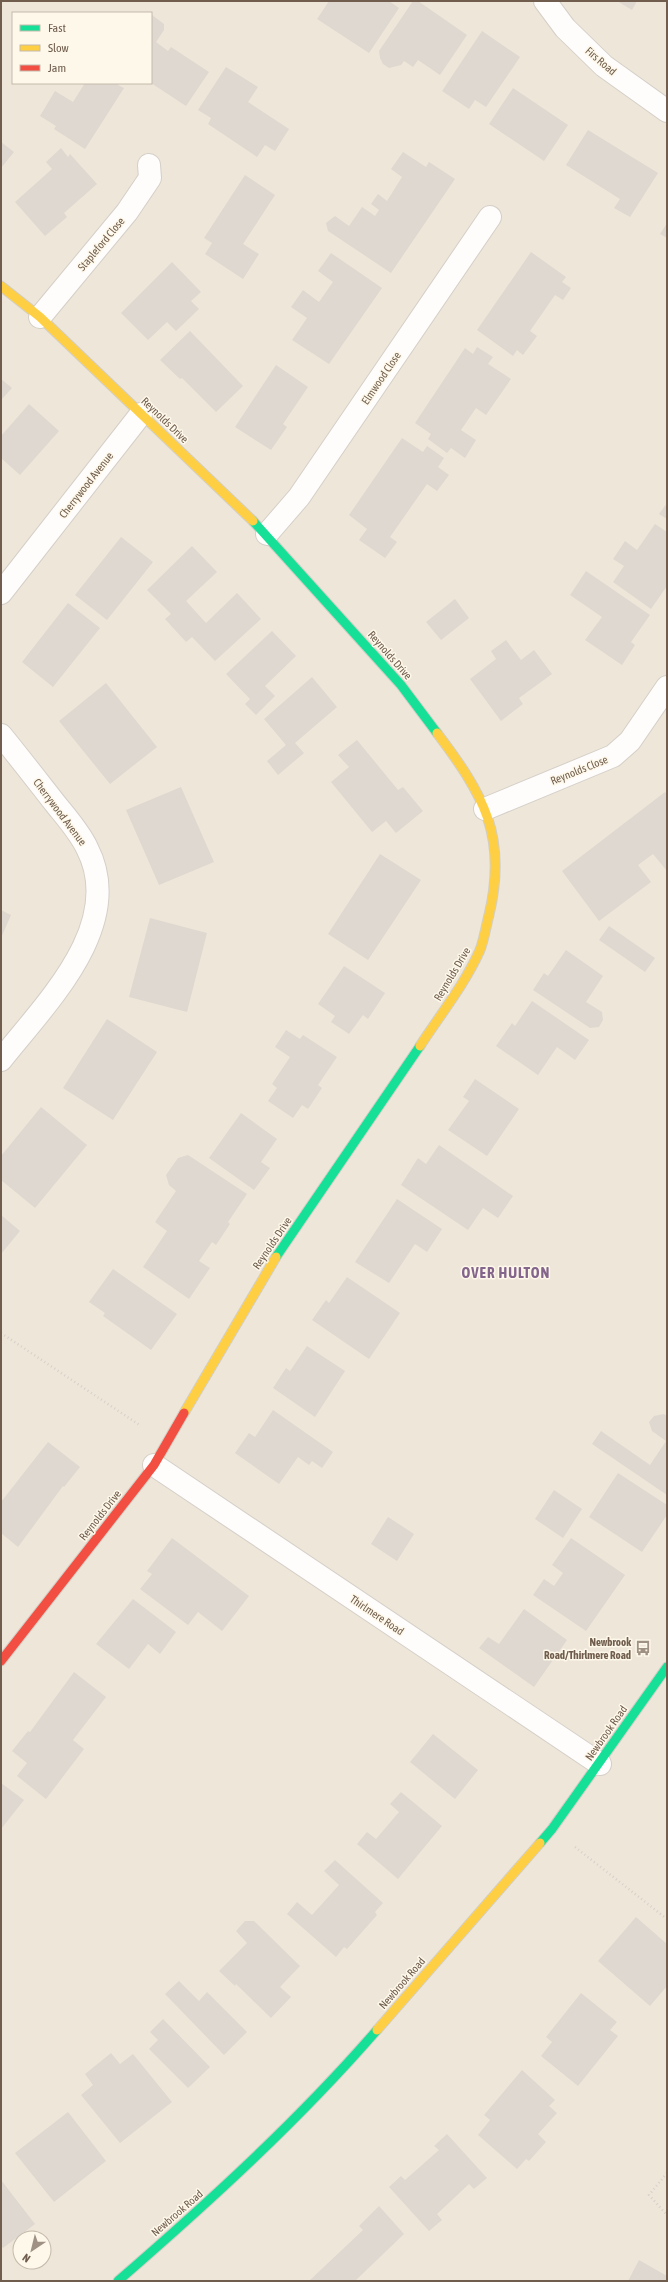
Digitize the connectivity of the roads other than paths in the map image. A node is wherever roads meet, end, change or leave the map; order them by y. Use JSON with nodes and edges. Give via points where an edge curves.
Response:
{"nodes":[{"id":1,"x":545,"y":1,"type":"edge"},
{"id":2,"x":667,"y":111,"type":"edge"},
{"id":3,"x":149,"y":165,"type":"dead end"},
{"id":4,"x":490,"y":217,"type":"dead end"},
{"id":5,"x":1,"y":286,"type":"edge"},
{"id":6,"x":40,"y":316,"type":"junction"},
{"id":7,"x":141,"y":414,"type":"junction"},
{"id":8,"x":267,"y":534,"type":"junction"},
{"id":9,"x":1,"y":593,"type":"edge"},
{"id":10,"x":667,"y":687,"type":"edge"},
{"id":11,"x":1,"y":735,"type":"edge"},
{"id":12,"x":485,"y":809,"type":"junction"},
{"id":13,"x":1,"y":1060,"type":"edge"},
{"id":14,"x":154,"y":1465,"type":"junction"},
{"id":15,"x":1,"y":1661,"type":"edge"},
{"id":16,"x":667,"y":1667,"type":"edge"},
{"id":17,"x":600,"y":1764,"type":"junction"},
{"id":18,"x":118,"y":2281,"type":"edge"}],
"edges":[{"from":1,"to":2,"type":"street","name":"Firs Road","via":[[565,28],[604,66]]},
{"from":3,"to":6,"type":"street","name":"Stapleford Close","via":[[150,178],[127,212]]},
{"from":4,"to":8,"type":"street","name":"Elmwood Close","via":[[299,497]]},
{"from":5,"to":6,"type":"main road","name":"Reynolds Drive"},
{"from":6,"to":7,"type":"main road","name":"Reynolds Drive"},
{"from":7,"to":8,"type":"main road","name":"Reynolds Drive"},
{"from":7,"to":9,"type":"street","name":"Cherrywood Avenue"},
{"from":8,"to":12,"type":"main road","name":"Reynolds Drive","via":[[401,685],[466,772]]},
{"from":10,"to":12,"type":"street","name":"Reynolds Close","via":[[630,741],[613,756]]},
{"from":11,"to":13,"type":"street","name":"Cherrywood Avenue","via":[[88,849],[97,877],[97,908],[86,944],[61,983]]},
{"from":12,"to":14,"type":"main road","name":"Reynolds Drive","via":[[495,841],[494,894],[480,950],[455,994],[264,1274]]},
{"from":14,"to":15,"type":"main road","name":"Reynolds Drive"},
{"from":14,"to":17,"type":"street","name":"Thirlmere Road"},
{"from":16,"to":17,"type":"main road","name":"Newbrook Road"},
{"from":17,"to":18,"type":"main road","name":"Newbrook Road","via":[[552,1829],[339,2074],[213,2198]]}]}
